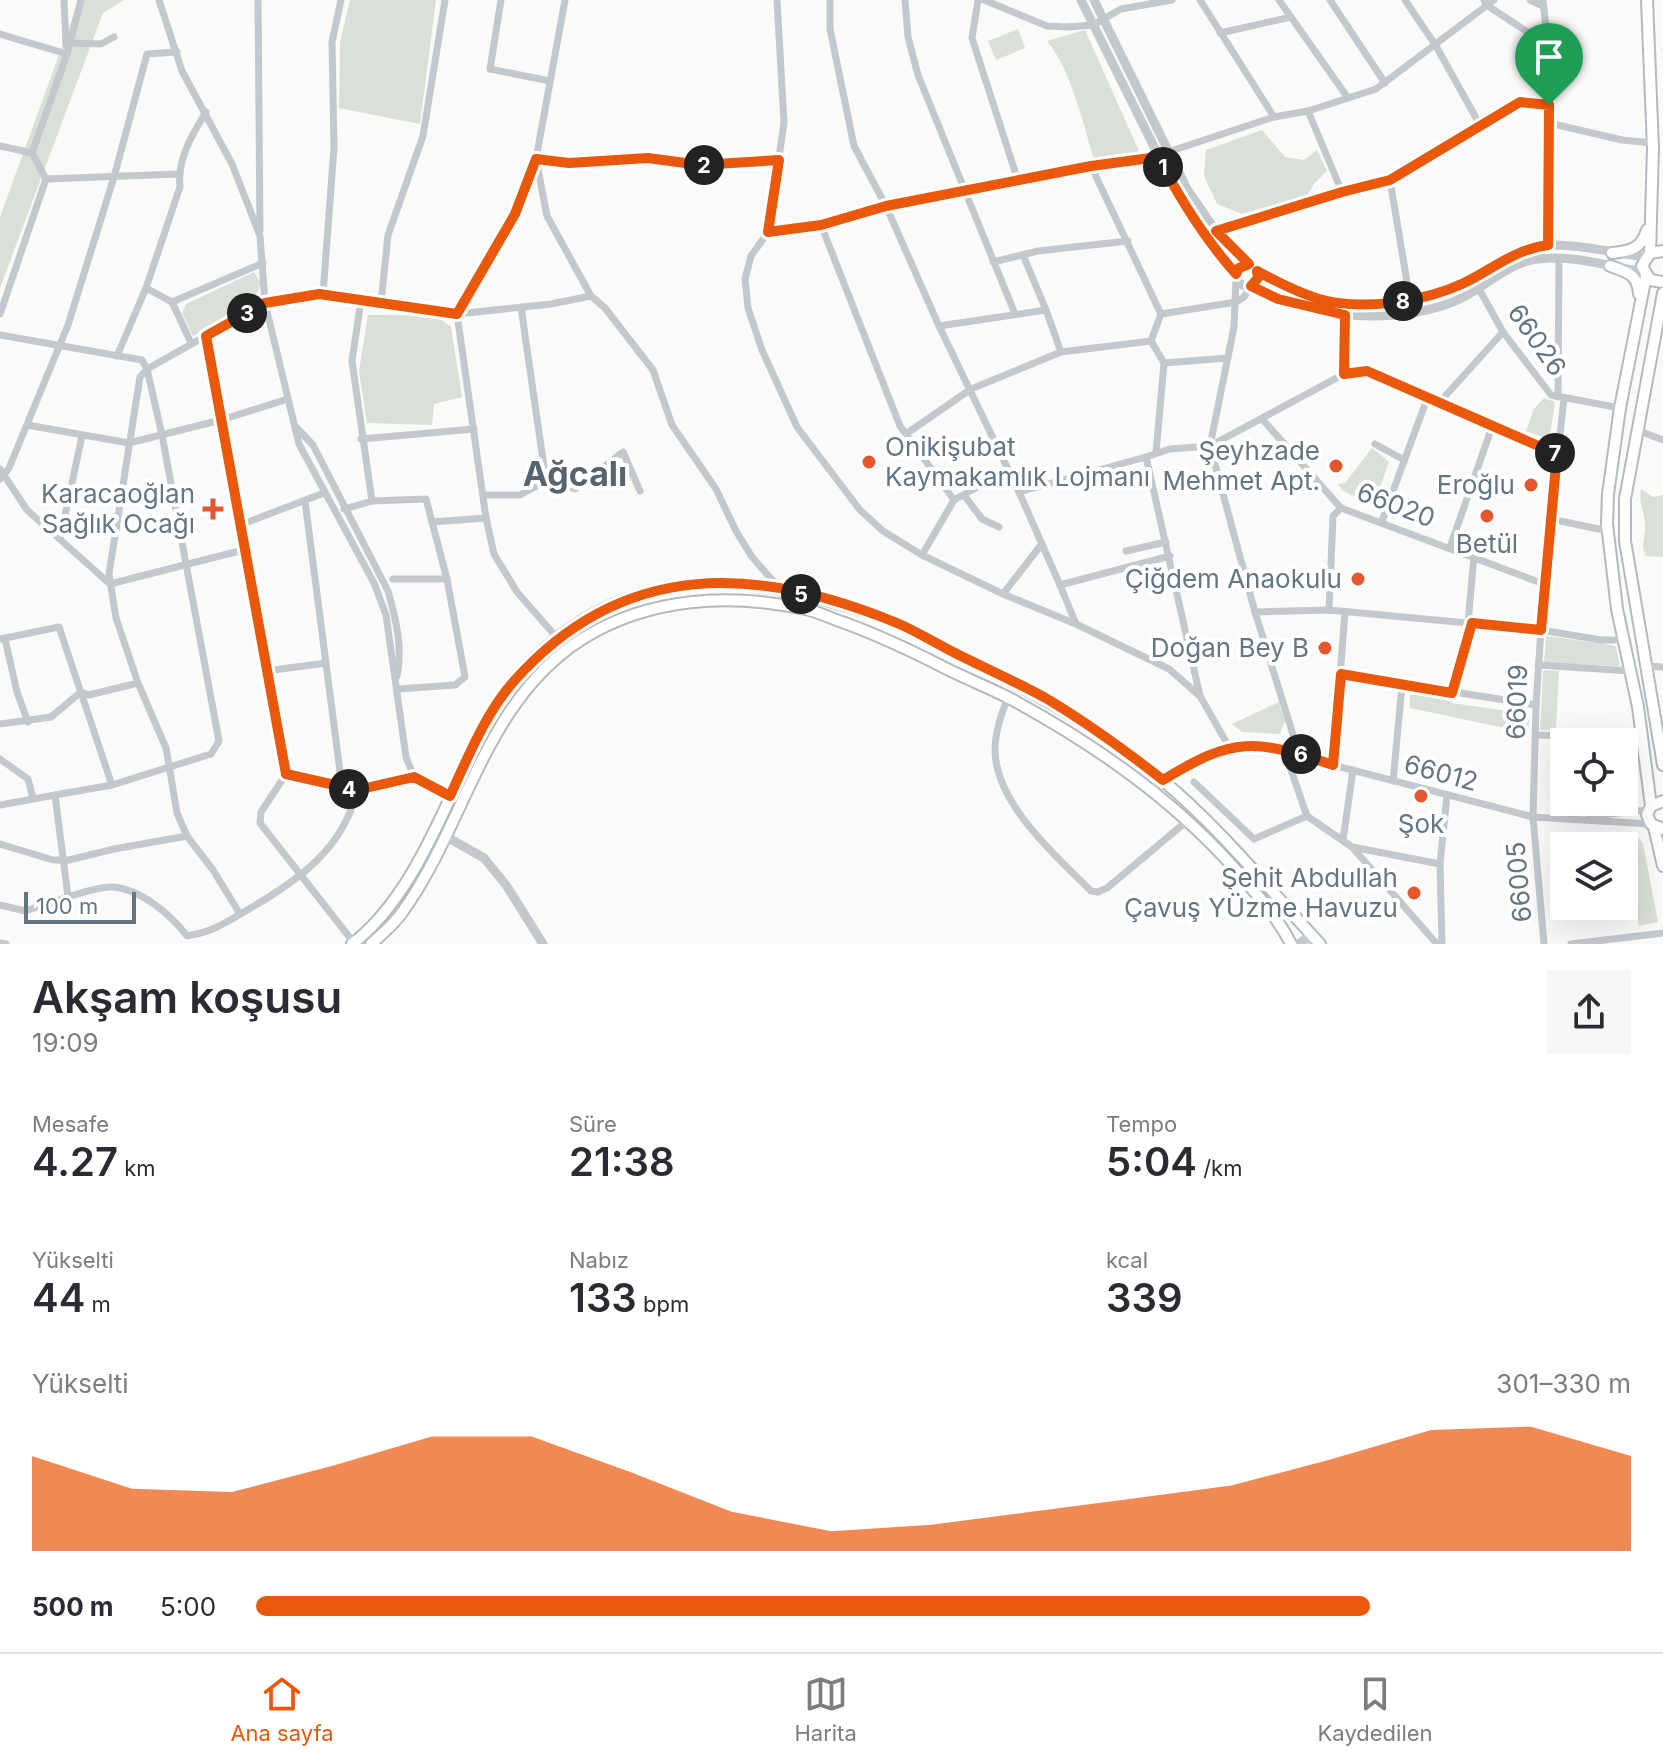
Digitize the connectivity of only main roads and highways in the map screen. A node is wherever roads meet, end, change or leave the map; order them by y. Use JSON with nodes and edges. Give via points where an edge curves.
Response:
{"nodes":[{"id":1,"x":1647,"y":0,"type":"edge"},
{"id":2,"x":1651,"y":220,"type":"junction"},
{"id":3,"x":1663,"y":251,"type":"edge"},
{"id":4,"x":1612,"y":253,"type":"road end"},
{"id":5,"x":1648,"y":255,"type":"junction"},
{"id":6,"x":1610,"y":266,"type":"road end"},
{"id":7,"x":1645,"y":274,"type":"junction"},
{"id":8,"x":1663,"y":282,"type":"edge"},
{"id":9,"x":1663,"y":293,"type":"edge"},
{"id":10,"x":1639,"y":312,"type":"junction"},
{"id":11,"x":1661,"y":313,"type":"edge"},
{"id":12,"x":1659,"y":340,"type":"edge"},
{"id":13,"x":1663,"y":765,"type":"edge"},
{"id":14,"x":1663,"y":801,"type":"edge"},
{"id":15,"x":1649,"y":808,"type":"junction"},
{"id":16,"x":1656,"y":827,"type":"edge"},
{"id":17,"x":1663,"y":866,"type":"edge"},
{"id":18,"x":1318,"y":942,"type":"edge"},
{"id":19,"x":353,"y":943,"type":"edge"},
{"id":20,"x":371,"y":944,"type":"edge"},
{"id":21,"x":1291,"y":944,"type":"edge"}],
"edges":[{"from":1,"to":2,"type":"main road"},
{"from":2,"to":4,"type":"main road","via":[[1638,247]]},
{"from":2,"to":5,"type":"main road"},
{"from":3,"to":5,"type":"main road"},
{"from":5,"to":7,"type":"main road"},
{"from":6,"to":10,"type":"main road","via":[[1637,280]]},
{"from":7,"to":8,"type":"main road"},
{"from":7,"to":10,"type":"main road"},
{"from":9,"to":11,"type":"main road"},
{"from":10,"to":15,"type":"main road","via":[[1620,408],[1608,531],[1643,738]]},
{"from":11,"to":12,"type":"main road"},
{"from":12,"to":13,"type":"main road","via":[[1625,499],[1625,541]]},
{"from":14,"to":15,"type":"main road"},
{"from":15,"to":16,"type":"main road"},
{"from":16,"to":17,"type":"main road"},
{"from":18,"to":19,"type":"main road","via":[[1163,780],[1048,699],[872,613],[780,589],[723,582],[659,588],[628,598],[558,639],[514,681],[487,719],[413,873],[367,933]]},
{"from":20,"to":21,"type":"main road","via":[[399,918],[426,877],[486,749],[515,701],[582,639],[619,619],[694,600],[808,609],[890,640],[1008,697],[1090,745],[1187,821],[1275,915]]}]}
